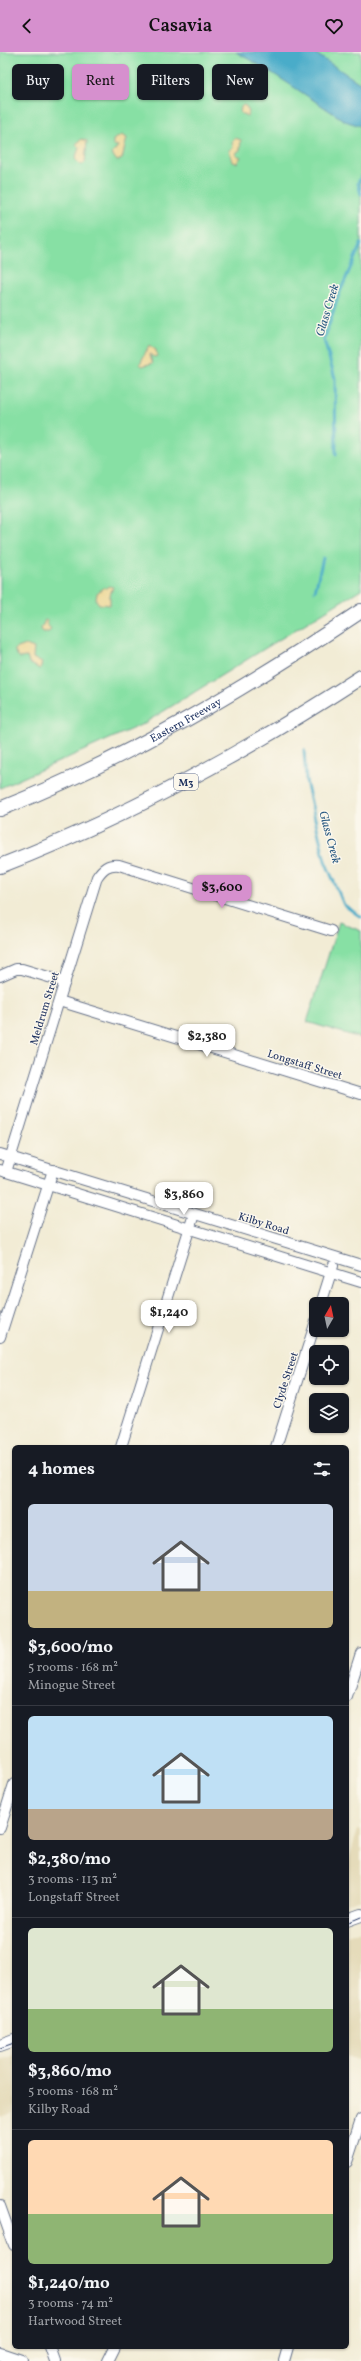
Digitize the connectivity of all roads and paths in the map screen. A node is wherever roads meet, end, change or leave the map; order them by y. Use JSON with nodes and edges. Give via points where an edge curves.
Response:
{"nodes":[{"id":1,"x":361,"y":611,"type":"edge"},
{"id":2,"x":361,"y":677,"type":"edge"},
{"id":3,"x":0,"y":809,"type":"edge"},
{"id":4,"x":0,"y":866,"type":"edge"},
{"id":5,"x":331,"y":931,"type":"dead end"},
{"id":6,"x":0,"y":976,"type":"edge"},
{"id":7,"x":65,"y":982,"type":"junction"},
{"id":8,"x":59,"y":1001,"type":"junction"},
{"id":9,"x":361,"y":1094,"type":"edge"},
{"id":10,"x":5,"y":1155,"type":"edge"},
{"id":11,"x":53,"y":1170,"type":"junction"},
{"id":12,"x":3,"y":1171,"type":"edge"},
{"id":13,"x":48,"y":1185,"type":"junction"},
{"id":14,"x":194,"y":1214,"type":"junction"},
{"id":15,"x":190,"y":1229,"type":"junction"},
{"id":16,"x":335,"y":1257,"type":"junction"},
{"id":17,"x":361,"y":1265,"type":"edge"},
{"id":18,"x":331,"y":1272,"type":"junction"},
{"id":19,"x":361,"y":1282,"type":"edge"},
{"id":20,"x":323,"y":1297,"type":"edge"},
{"id":21,"x":0,"y":1337,"type":"edge"},
{"id":22,"x":311,"y":1337,"type":"edge"},
{"id":23,"x":122,"y":1445,"type":"edge"},
{"id":24,"x":277,"y":1445,"type":"edge"},
{"id":25,"x":361,"y":1653,"type":"edge"},
{"id":26,"x":349,"y":1691,"type":"edge"},
{"id":27,"x":12,"y":1789,"type":"edge"},
{"id":28,"x":8,"y":1800,"type":"edge"},
{"id":29,"x":0,"y":1828,"type":"edge"},
{"id":30,"x":361,"y":1915,"type":"edge"},
{"id":31,"x":349,"y":1919,"type":"edge"},
{"id":32,"x":12,"y":2041,"type":"edge"},
{"id":33,"x":0,"y":2045,"type":"edge"},
{"id":34,"x":361,"y":2119,"type":"edge"},
{"id":35,"x":349,"y":2156,"type":"edge"},
{"id":36,"x":0,"y":2206,"type":"edge"},
{"id":37,"x":12,"y":2239,"type":"edge"},
{"id":38,"x":51,"y":2349,"type":"edge"},
{"id":39,"x":287,"y":2349,"type":"edge"},
{"id":40,"x":114,"y":2353,"type":"edge"},
{"id":41,"x":0,"y":2354,"type":"edge"},
{"id":42,"x":21,"y":2361,"type":"edge"},
{"id":43,"x":55,"y":2361,"type":"edge"},
{"id":44,"x":108,"y":2361,"type":"edge"},
{"id":45,"x":284,"y":2361,"type":"edge"}],
"edges":[{"from":1,"to":3,"type":"highway","name":"Eastern Freeway","via":[[278,666],[200,713],[80,775]]},
{"from":2,"to":4,"type":"highway","number":"M3","via":[[181,784],[85,832]]},
{"from":5,"to":7,"type":"street","name":"Meldrum Street","via":[[120,865],[108,866],[97,877]]},
{"from":6,"to":7,"type":"street","via":[[22,969]]},
{"from":7,"to":8,"type":"street","name":"Meldrum Street"},
{"from":8,"to":9,"type":"street","name":"Longstaff Street"},
{"from":8,"to":10,"type":"street","name":"Meldrum Street"},
{"from":10,"to":11,"type":"street","name":"Kilby Road"},
{"from":10,"to":12,"type":"street","name":"Meldrum Street"},
{"from":11,"to":13,"type":"street"},
{"from":11,"to":14,"type":"street","name":"Kilby Road"},
{"from":12,"to":13,"type":"street"},
{"from":13,"to":15,"type":"street"},
{"from":13,"to":21,"type":"street"},
{"from":14,"to":15,"type":"street"},
{"from":14,"to":16,"type":"street","name":"Kilby Road"},
{"from":15,"to":18,"type":"street"},
{"from":15,"to":23,"type":"street"},
{"from":16,"to":17,"type":"street","name":"Kilby Road"},
{"from":16,"to":18,"type":"street"},
{"from":18,"to":19,"type":"street"},
{"from":18,"to":20,"type":"street"},
{"from":22,"to":24,"type":"street","name":"Clyde Street"},
{"from":25,"to":26,"type":"street"},
{"from":27,"to":28,"type":"street"},
{"from":28,"to":29,"type":"street"},
{"from":30,"to":31,"type":"main road"},
{"from":32,"to":33,"type":"main road"},
{"from":34,"to":35,"type":"street"},
{"from":36,"to":37,"type":"street"},
{"from":38,"to":43,"type":"street"},
{"from":39,"to":45,"type":"street"},
{"from":40,"to":44,"type":"street"},
{"from":41,"to":42,"type":"main road"}]}
